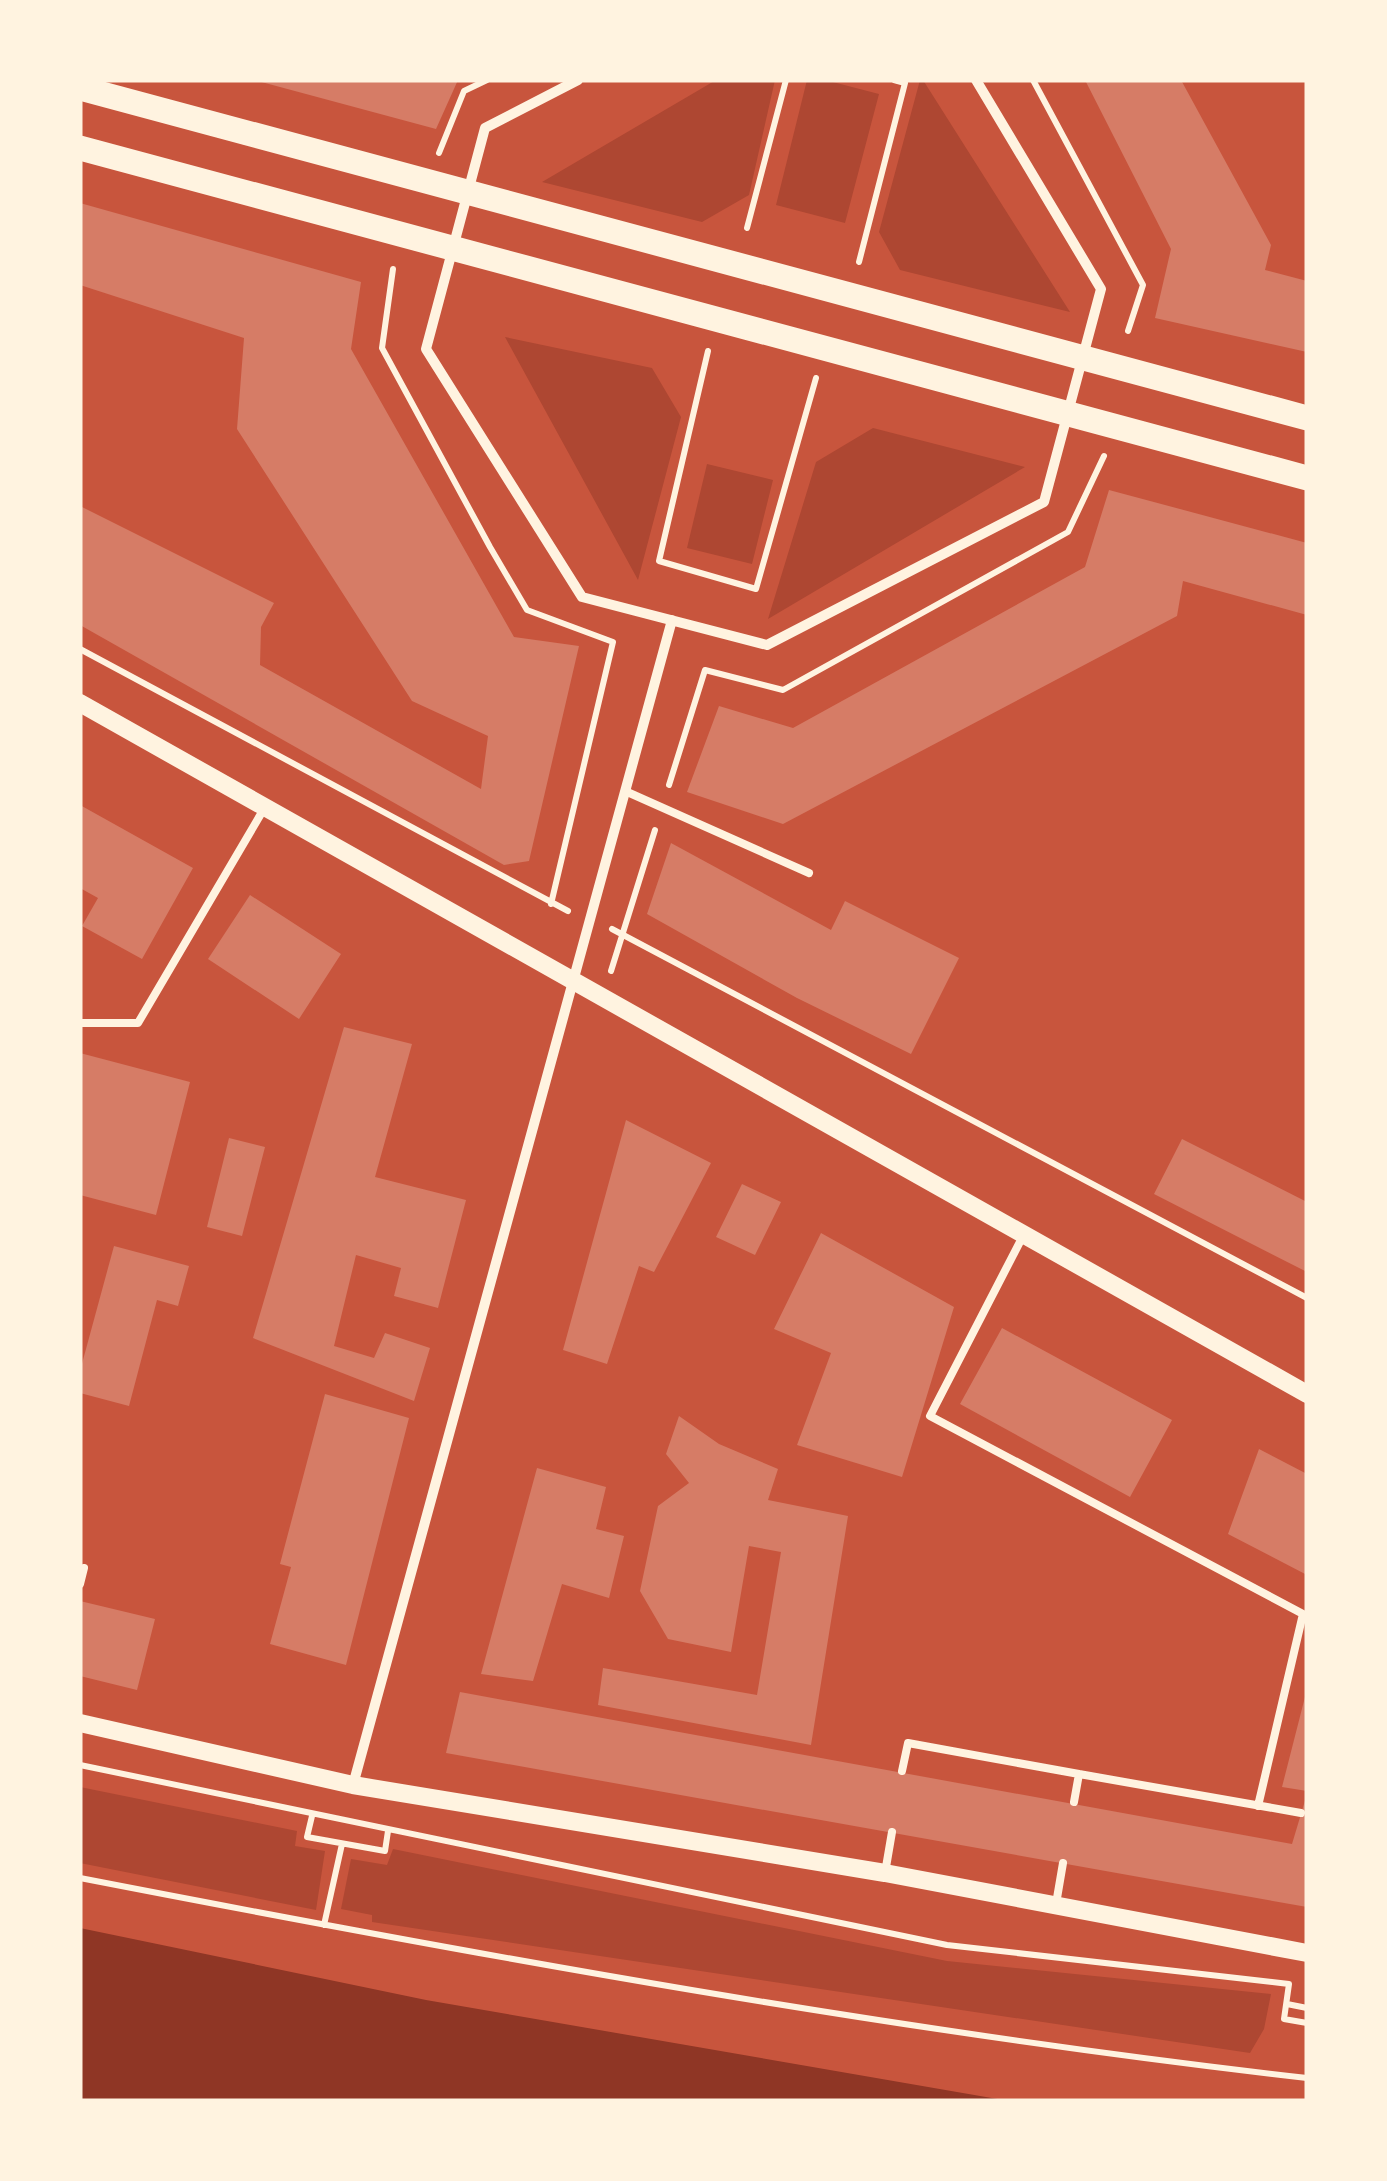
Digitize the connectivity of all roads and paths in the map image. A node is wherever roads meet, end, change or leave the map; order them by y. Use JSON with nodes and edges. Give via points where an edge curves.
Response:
{"nodes":[{"id":1,"x":488,"y":80,"type":"edge"},
{"id":2,"x":578,"y":80,"type":"edge"},
{"id":3,"x":786,"y":80,"type":"edge"},
{"id":4,"x":894,"y":80,"type":"edge"},
{"id":5,"x":976,"y":80,"type":"edge"},
{"id":6,"x":1033,"y":80,"type":"edge"},
{"id":7,"x":80,"y":88,"type":"edge"},
{"id":8,"x":80,"y":148,"type":"edge"},
{"id":9,"x":439,"y":154,"type":"dead end"},
{"id":10,"x":468,"y":192,"type":"junction"},
{"id":11,"x":747,"y":228,"type":"dead end"},
{"id":12,"x":453,"y":248,"type":"junction"},
{"id":13,"x":858,"y":262,"type":"dead end"},
{"id":14,"x":393,"y":269,"type":"dead end"},
{"id":15,"x":1128,"y":331,"type":"dead end"},
{"id":16,"x":708,"y":350,"type":"dead end"},
{"id":17,"x":1083,"y":357,"type":"junction"},
{"id":18,"x":816,"y":378,"type":"dead end"},
{"id":19,"x":1068,"y":414,"type":"junction"},
{"id":20,"x":1306,"y":414,"type":"edge"},
{"id":21,"x":1104,"y":456,"type":"dead end"},
{"id":22,"x":1307,"y":478,"type":"edge"},
{"id":23,"x":672,"y":620,"type":"junction"},
{"id":24,"x":80,"y":650,"type":"edge"},
{"id":25,"x":706,"y":670,"type":"dead end"},
{"id":26,"x":80,"y":702,"type":"edge"},
{"id":27,"x":625,"y":792,"type":"junction"},
{"id":28,"x":265,"y":807,"type":"junction"},
{"id":29,"x":809,"y":873,"type":"dead end"},
{"id":30,"x":551,"y":904,"type":"junction"},
{"id":31,"x":590,"y":919,"type":"junction"},
{"id":32,"x":573,"y":981,"type":"junction"},
{"id":33,"x":80,"y":1023,"type":"edge"},
{"id":34,"x":1024,"y":1234,"type":"junction"},
{"id":35,"x":1307,"y":1298,"type":"edge"},
{"id":36,"x":1307,"y":1394,"type":"edge"},
{"id":37,"x":84,"y":1568,"type":"dead end"},
{"id":38,"x":80,"y":1584,"type":"edge"},
{"id":39,"x":80,"y":1723,"type":"edge"},
{"id":40,"x":80,"y":1766,"type":"edge"},
{"id":41,"x":902,"y":1771,"type":"dead end"},
{"id":42,"x":1079,"y":1774,"type":"junction"},
{"id":43,"x":353,"y":1784,"type":"junction"},
{"id":44,"x":1074,"y":1802,"type":"dead end"},
{"id":45,"x":1258,"y":1806,"type":"junction"},
{"id":46,"x":1301,"y":1813,"type":"dead end"},
{"id":47,"x":312,"y":1816,"type":"junction"},
{"id":48,"x":388,"y":1831,"type":"junction"},
{"id":49,"x":892,"y":1832,"type":"dead end"},
{"id":50,"x":342,"y":1844,"type":"junction"},
{"id":51,"x":1063,"y":1863,"type":"dead end"},
{"id":52,"x":884,"y":1874,"type":"junction"},
{"id":53,"x":80,"y":1878,"type":"edge"},
{"id":54,"x":1056,"y":1904,"type":"junction"},
{"id":55,"x":324,"y":1925,"type":"junction"},
{"id":56,"x":1307,"y":1953,"type":"edge"},
{"id":57,"x":1287,"y":2004,"type":"junction"},
{"id":58,"x":1307,"y":2008,"type":"edge"},
{"id":59,"x":1307,"y":2023,"type":"edge"},
{"id":60,"x":1307,"y":2078,"type":"edge"}],
"edges":[{"from":1,"to":9,"type":"path","via":[[464,91]]},
{"from":2,"to":10,"type":"street","via":[[486,128]]},
{"from":3,"to":11,"type":"path"},
{"from":4,"to":13,"type":"path","via":[[905,83]]},
{"from":5,"to":17,"type":"street","via":[[1101,290]]},
{"from":6,"to":15,"type":"path","via":[[1143,285]]},
{"from":7,"to":10,"type":"main road"},
{"from":8,"to":12,"type":"main road"},
{"from":10,"to":12,"type":"street"},
{"from":10,"to":17,"type":"main road"},
{"from":12,"to":19,"type":"main road"},
{"from":12,"to":23,"type":"street","via":[[426,349],[582,597]]},
{"from":14,"to":30,"type":"path","via":[[382,348],[527,610],[613,642]]},
{"from":16,"to":18,"type":"path","via":[[660,562],[756,588]]},
{"from":17,"to":19,"type":"street"},
{"from":17,"to":20,"type":"main road"},
{"from":19,"to":22,"type":"main road"},
{"from":19,"to":23,"type":"street","via":[[1044,502],[767,645]]},
{"from":21,"to":25,"type":"path","via":[[1068,532],[783,690]]},
{"from":23,"to":27,"type":"street"},
{"from":24,"to":30,"type":"path"},
{"from":26,"to":28,"type":"street"},
{"from":27,"to":29,"type":"lane"},
{"from":27,"to":31,"type":"street"},
{"from":28,"to":32,"type":"street"},
{"from":28,"to":33,"type":"lane","via":[[138,1023]]},
{"from":30,"to":31,"type":"path"},
{"from":31,"to":32,"type":"street"},
{"from":31,"to":35,"type":"path"},
{"from":32,"to":34,"type":"street"},
{"from":32,"to":43,"type":"street"},
{"from":34,"to":36,"type":"street"},
{"from":34,"to":45,"type":"lane","via":[[930,1416],[1303,1614]]},
{"from":37,"to":38,"type":"lane"},
{"from":39,"to":43,"type":"street"},
{"from":40,"to":47,"type":"path"},
{"from":41,"to":42,"type":"lane","via":[[908,1743]]},
{"from":42,"to":44,"type":"lane"},
{"from":42,"to":45,"type":"lane"},
{"from":43,"to":52,"type":"street"},
{"from":45,"to":46,"type":"lane"},
{"from":47,"to":48,"type":"path"},
{"from":47,"to":50,"type":"path","via":[[308,1837]]},
{"from":48,"to":50,"type":"path","via":[[385,1851]]},
{"from":48,"to":57,"type":"path","via":[[947,1945],[1289,1984]]},
{"from":49,"to":52,"type":"lane"},
{"from":50,"to":55,"type":"path"},
{"from":51,"to":54,"type":"lane"},
{"from":52,"to":54,"type":"street"},
{"from":53,"to":55,"type":"path"},
{"from":54,"to":56,"type":"street"},
{"from":55,"to":60,"type":"path","via":[[836,2016]]},
{"from":57,"to":58,"type":"path"},
{"from":57,"to":59,"type":"path","via":[[1284,2018]]}]}
